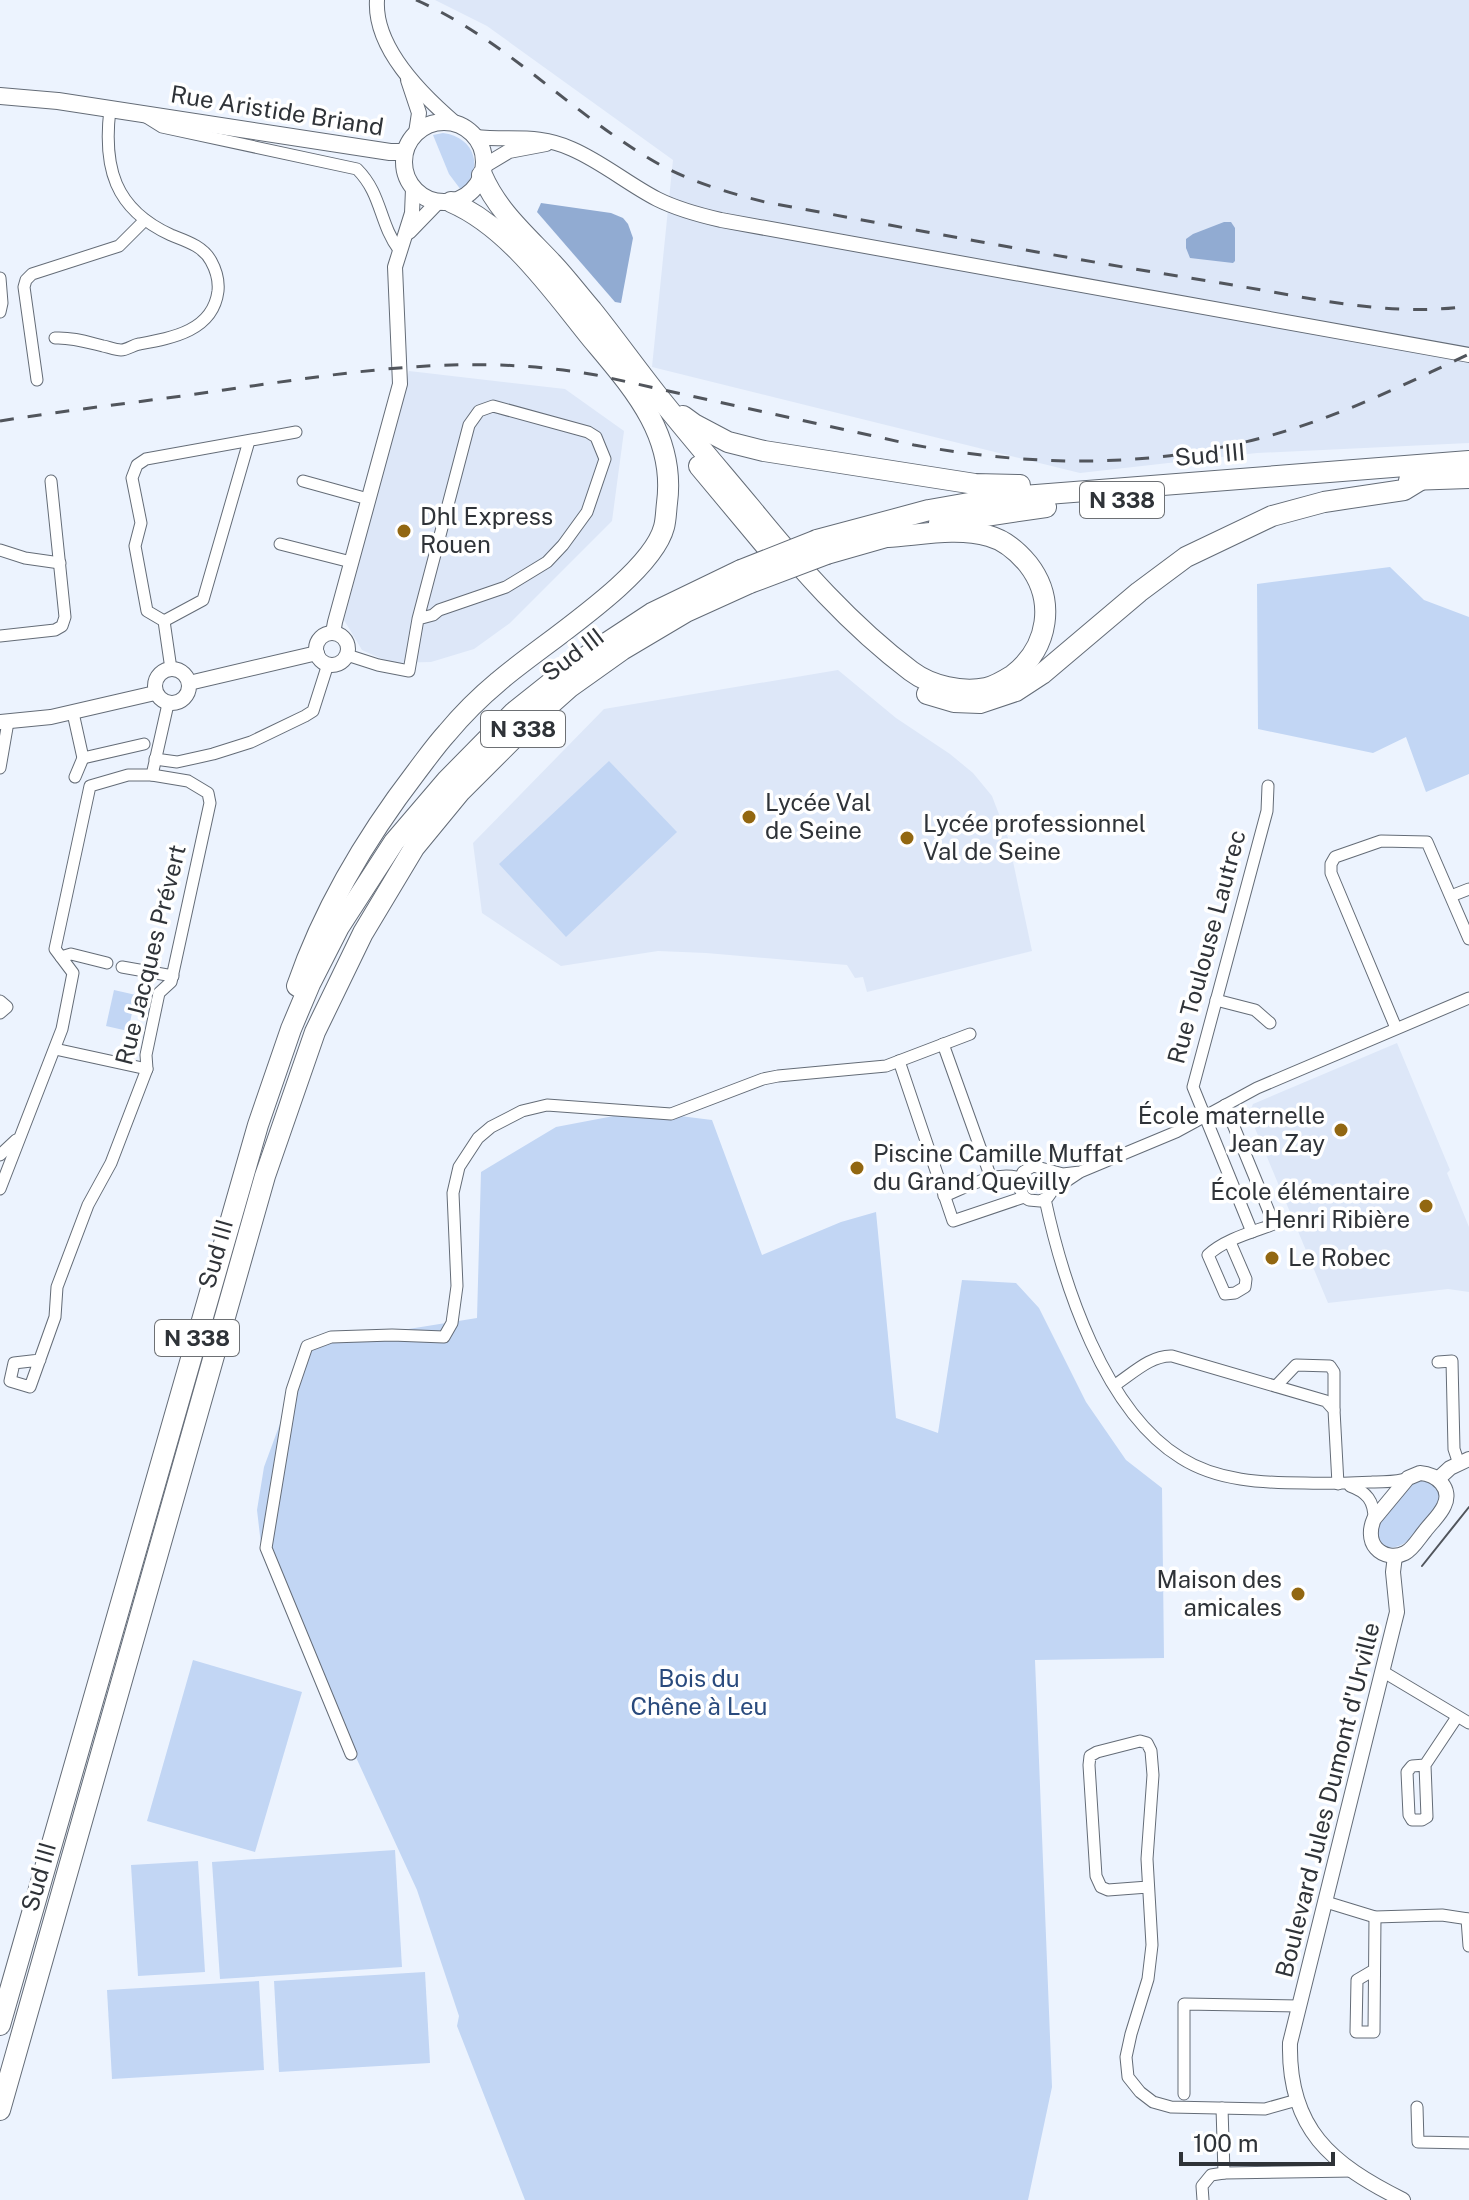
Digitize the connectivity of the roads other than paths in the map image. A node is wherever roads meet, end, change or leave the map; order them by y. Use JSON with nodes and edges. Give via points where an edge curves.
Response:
{"nodes":[{"id":1,"x":377,"y":0,"type":"edge"},
{"id":2,"x":405,"y":72,"type":"junction"},
{"id":3,"x":0,"y":96,"type":"edge"},
{"id":4,"x":110,"y":109,"type":"junction"},
{"id":5,"x":142,"y":114,"type":"junction"},
{"id":6,"x":455,"y":123,"type":"junction"},
{"id":7,"x":416,"y":133,"type":"junction"},
{"id":8,"x":475,"y":137,"type":"junction"},
{"id":9,"x":555,"y":143,"type":"junction"},
{"id":10,"x":404,"y":152,"type":"junction"},
{"id":11,"x":483,"y":170,"type":"junction"},
{"id":12,"x":413,"y":189,"type":"junction"},
{"id":13,"x":444,"y":202,"type":"junction"},
{"id":14,"x":145,"y":220,"type":"junction"},
{"id":15,"x":406,"y":235,"type":"junction"},
{"id":16,"x":399,"y":250,"type":"junction"},
{"id":17,"x":0,"y":278,"type":"edge"},
{"id":18,"x":0,"y":312,"type":"edge"},
{"id":19,"x":55,"y":338,"type":"dead end"},
{"id":20,"x":1469,"y":355,"type":"edge"},
{"id":21,"x":619,"y":372,"type":"junction"},
{"id":22,"x":643,"y":376,"type":"junction"},
{"id":23,"x":37,"y":380,"type":"dead end"},
{"id":24,"x":296,"y":432,"type":"dead end"},
{"id":25,"x":249,"y":441,"type":"junction"},
{"id":26,"x":1469,"y":461,"type":"edge"},
{"id":27,"x":1469,"y":478,"type":"edge"},
{"id":28,"x":1422,"y":479,"type":"junction"},
{"id":29,"x":51,"y":481,"type":"dead end"},
{"id":30,"x":303,"y":481,"type":"dead end"},
{"id":31,"x":1072,"y":492,"type":"junction"},
{"id":32,"x":368,"y":499,"type":"junction"},
{"id":33,"x":887,"y":537,"type":"junction"},
{"id":34,"x":280,"y":544,"type":"dead end"},
{"id":35,"x":822,"y":547,"type":"junction"},
{"id":36,"x":0,"y":550,"type":"edge"},
{"id":37,"x":351,"y":562,"type":"junction"},
{"id":38,"x":60,"y":563,"type":"junction"},
{"id":39,"x":745,"y":576,"type":"junction"},
{"id":40,"x":418,"y":619,"type":"junction"},
{"id":41,"x":164,"y":621,"type":"junction"},
{"id":42,"x":333,"y":633,"type":"junction"},
{"id":43,"x":0,"y":636,"type":"edge"},
{"id":44,"x":347,"y":655,"type":"junction"},
{"id":45,"x":322,"y":659,"type":"junction"},
{"id":46,"x":171,"y":669,"type":"junction"},
{"id":47,"x":189,"y":683,"type":"junction"},
{"id":48,"x":155,"y":693,"type":"junction"},
{"id":49,"x":168,"y":704,"type":"junction"},
{"id":50,"x":73,"y":713,"type":"junction"},
{"id":51,"x":4,"y":722,"type":"edge"},
{"id":52,"x":144,"y":744,"type":"dead end"},
{"id":53,"x":83,"y":758,"type":"junction"},
{"id":54,"x":155,"y":759,"type":"junction"},
{"id":55,"x":0,"y":768,"type":"edge"},
{"id":56,"x":152,"y":775,"type":"junction"},
{"id":57,"x":75,"y":777,"type":"dead end"},
{"id":58,"x":1268,"y":786,"type":"dead end"},
{"id":59,"x":1469,"y":889,"type":"edge"},
{"id":60,"x":1451,"y":896,"type":"junction"},
{"id":61,"x":1469,"y":939,"type":"edge"},
{"id":62,"x":61,"y":957,"type":"junction"},
{"id":63,"x":107,"y":963,"type":"dead end"},
{"id":64,"x":122,"y":967,"type":"dead end"},
{"id":65,"x":173,"y":976,"type":"junction"},
{"id":66,"x":1469,"y":998,"type":"edge"},
{"id":67,"x":1216,"y":1000,"type":"junction"},
{"id":68,"x":0,"y":1001,"type":"edge"},
{"id":69,"x":0,"y":1013,"type":"edge"},
{"id":70,"x":1270,"y":1023,"type":"dead end"},
{"id":71,"x":1396,"y":1028,"type":"junction"},
{"id":72,"x":970,"y":1034,"type":"dead end"},
{"id":73,"x":943,"y":1044,"type":"junction"},
{"id":74,"x":55,"y":1049,"type":"junction"},
{"id":75,"x":899,"y":1061,"type":"junction"},
{"id":76,"x":147,"y":1069,"type":"junction"},
{"id":77,"x":1225,"y":1105,"type":"junction"},
{"id":78,"x":1205,"y":1116,"type":"junction"},
{"id":79,"x":258,"y":1125,"type":"junction"},
{"id":80,"x":20,"y":1137,"type":"junction"},
{"id":81,"x":0,"y":1155,"type":"edge"},
{"id":82,"x":1047,"y":1170,"type":"junction"},
{"id":83,"x":1080,"y":1172,"type":"junction"},
{"id":84,"x":991,"y":1178,"type":"junction"},
{"id":85,"x":1020,"y":1178,"type":"junction"},
{"id":86,"x":0,"y":1189,"type":"edge"},
{"id":87,"x":1049,"y":1194,"type":"junction"},
{"id":88,"x":944,"y":1196,"type":"junction"},
{"id":89,"x":1024,"y":1197,"type":"junction"},
{"id":90,"x":1252,"y":1232,"type":"junction"},
{"id":91,"x":1230,"y":1242,"type":"junction"},
{"id":92,"x":40,"y":1360,"type":"dead end"},
{"id":93,"x":1438,"y":1362,"type":"dead end"},
{"id":94,"x":1115,"y":1385,"type":"junction"},
{"id":95,"x":1276,"y":1386,"type":"junction"},
{"id":96,"x":1334,"y":1410,"type":"junction"},
{"id":97,"x":1464,"y":1462,"type":"edge"},
{"id":98,"x":1408,"y":1478,"type":"junction"},
{"id":99,"x":1438,"y":1479,"type":"junction"},
{"id":100,"x":1342,"y":1484,"type":"junction"},
{"id":101,"x":1374,"y":1519,"type":"junction"},
{"id":102,"x":1395,"y":1556,"type":"junction"},
{"id":103,"x":1382,"y":1671,"type":"junction"},
{"id":104,"x":1457,"y":1717,"type":"junction"},
{"id":105,"x":1469,"y":1723,"type":"edge"},
{"id":106,"x":351,"y":1754,"type":"dead end"},
{"id":107,"x":1425,"y":1765,"type":"dead end"},
{"id":108,"x":1148,"y":1887,"type":"junction"},
{"id":109,"x":1326,"y":1902,"type":"junction"},
{"id":110,"x":1375,"y":1917,"type":"junction"},
{"id":111,"x":1468,"y":1919,"type":"edge"},
{"id":112,"x":1469,"y":1946,"type":"edge"},
{"id":113,"x":1374,"y":1970,"type":"junction"},
{"id":114,"x":1299,"y":2006,"type":"junction"},
{"id":115,"x":0,"y":2025,"type":"edge"},
{"id":116,"x":1184,"y":2094,"type":"dead end"},
{"id":117,"x":1297,"y":2100,"type":"junction"},
{"id":118,"x":1417,"y":2107,"type":"dead end"},
{"id":119,"x":1222,"y":2108,"type":"junction"},
{"id":120,"x":0,"y":2110,"type":"edge"},
{"id":121,"x":1469,"y":2143,"type":"edge"},
{"id":122,"x":1354,"y":2171,"type":"junction"},
{"id":123,"x":1224,"y":2173,"type":"junction"},
{"id":124,"x":1203,"y":2200,"type":"edge"},
{"id":125,"x":1403,"y":2200,"type":"edge"}],
"edges":[{"from":1,"to":2,"type":"street","via":[[383,38]]},
{"from":2,"to":6,"type":"street"},
{"from":2,"to":7,"type":"street","via":[[419,113]]},
{"from":3,"to":4,"type":"main road","name":"Rue Aristide Briand"},
{"from":4,"to":5,"type":"main road","name":"Rue Aristide Briand"},
{"from":4,"to":14,"type":"street","via":[[111,165],[119,190]]},
{"from":5,"to":10,"type":"main road","name":"Rue Aristide Briand"},
{"from":5,"to":16,"type":"street","name":"Rue Aristide Briand","via":[[162,127],[357,169],[368,181],[388,236]]},
{"from":6,"to":7,"type":"main road","via":[[434,123]]},
{"from":6,"to":8,"type":"main road"},
{"from":7,"to":10,"type":"main road"},
{"from":8,"to":9,"type":"street"},
{"from":8,"to":11,"type":"main road"},
{"from":9,"to":11,"type":"street","via":[[509,151]]},
{"from":9,"to":20,"type":"street","via":[[654,198],[713,219]]},
{"from":10,"to":12,"type":"main road","via":[[404,172]]},
{"from":11,"to":13,"type":"main road","via":[[471,192]]},
{"from":11,"to":22,"type":"highway","via":[[491,195],[505,214],[555,266]]},
{"from":12,"to":13,"type":"main road"},
{"from":12,"to":15,"type":"street"},
{"from":13,"to":15,"type":"street"},
{"from":13,"to":21,"type":"highway","via":[[474,214],[531,266]]},
{"from":14,"to":19,"type":"street","via":[[200,248],[211,261],[219,283],[210,314],[185,332],[121,350]]},
{"from":14,"to":23,"type":"street","via":[[119,246],[26,280]]},
{"from":15,"to":16,"type":"street"},
{"from":16,"to":32,"type":"street","via":[[395,281],[400,384]]},
{"from":17,"to":18,"type":"street"},
{"from":21,"to":28,"type":"highway","via":[[768,551],[826,611],[880,663],[925,694],[954,702],[980,703],[1016,691],[1186,557],[1272,516],[1404,490]]},
{"from":21,"to":79,"type":"highway","via":[[654,423],[667,460],[664,529],[649,557],[617,588],[497,683],[446,733],[399,795],[359,856],[307,959]]},
{"from":22,"to":31,"type":"highway","via":[[694,424],[728,442],[975,484],[1054,485]]},
{"from":22,"to":33,"type":"highway","via":[[805,572],[915,673],[945,687],[989,688],[1025,665],[1044,632],[1047,612],[1037,575],[1019,553],[991,537],[960,532]]},
{"from":24,"to":25,"type":"street"},
{"from":25,"to":41,"type":"street","via":[[203,600]]},
{"from":25,"to":41,"type":"street","via":[[137,465],[132,478],[141,523],[135,546],[147,611]]},
{"from":26,"to":31,"type":"highway","name":"Sud III","number":"N 338"},
{"from":27,"to":28,"type":"highway","name":"Sud III","number":"N 338"},
{"from":28,"to":33,"type":"highway","name":"Sud III","number":"N 338","via":[[1041,507]]},
{"from":29,"to":38,"type":"street"},
{"from":30,"to":32,"type":"street"},
{"from":31,"to":35,"type":"highway","name":"Sud III","number":"N 338","via":[[943,508]]},
{"from":32,"to":37,"type":"street"},
{"from":33,"to":35,"type":"highway","name":"Sud III","number":"N 338"},
{"from":34,"to":37,"type":"street"},
{"from":35,"to":39,"type":"highway","number":"N 338","bridge":true},
{"from":36,"to":38,"type":"street"},
{"from":37,"to":42,"type":"street"},
{"from":38,"to":43,"type":"street","via":[[62,626]]},
{"from":39,"to":79,"type":"highway","name":"Sud III","number":"N 338","via":[[652,613],[573,665],[514,712],[447,780],[394,842],[339,927],[296,1018]]},
{"from":39,"to":120,"type":"highway","name":"Sud III","number":"N 338","via":[[622,650],[525,727],[414,848],[363,933],[315,1032],[265,1176]]},
{"from":40,"to":40,"type":"street","via":[[506,587],[547,562],[587,512],[605,459],[596,437],[493,406],[479,411],[469,425]]},
{"from":40,"to":44,"type":"street","via":[[409,671]]},
{"from":41,"to":46,"type":"street"},
{"from":42,"to":44,"type":"street","via":[[346,640]]},
{"from":42,"to":45,"type":"street","via":[[320,639]]},
{"from":44,"to":45,"type":"street","via":[[341,663]]},
{"from":45,"to":47,"type":"street"},
{"from":45,"to":54,"type":"street","via":[[313,711],[305,716],[213,754],[177,762]]},
{"from":46,"to":47,"type":"street","via":[[184,674]]},
{"from":46,"to":48,"type":"street","via":[[159,674]]},
{"from":47,"to":49,"type":"street","via":[[185,698]]},
{"from":48,"to":49,"type":"street"},
{"from":48,"to":50,"type":"street"},
{"from":49,"to":54,"type":"street"},
{"from":50,"to":51,"type":"street"},
{"from":50,"to":53,"type":"street"},
{"from":51,"to":55,"type":"street"},
{"from":52,"to":53,"type":"street"},
{"from":53,"to":57,"type":"street"},
{"from":54,"to":56,"type":"street"},
{"from":56,"to":62,"type":"street","via":[[128,775],[90,786],[55,949]]},
{"from":56,"to":65,"type":"street","name":"Rue Jacques Prévert","via":[[188,781],[208,793],[210,803]]},
{"from":58,"to":67,"type":"street","name":"Rue Toulouse Lautrec","via":[[1267,811]]},
{"from":59,"to":60,"type":"street"},
{"from":60,"to":61,"type":"street"},
{"from":60,"to":71,"type":"street","via":[[1427,842],[1381,841],[1335,857],[1331,864]]},
{"from":62,"to":63,"type":"street","via":[[71,954]]},
{"from":62,"to":74,"type":"street","via":[[73,973]]},
{"from":64,"to":65,"type":"street"},
{"from":65,"to":76,"type":"street","name":"Rue Jacques Prévert","via":[[159,993]]},
{"from":66,"to":71,"type":"street"},
{"from":67,"to":70,"type":"street","via":[[1255,1010]]},
{"from":67,"to":78,"type":"street","name":"Rue Toulouse Lautrec","via":[[1193,1087]]},
{"from":68,"to":69,"type":"street","via":[[7,1007]]},
{"from":71,"to":77,"type":"street"},
{"from":72,"to":73,"type":"street"},
{"from":73,"to":75,"type":"street"},
{"from":73,"to":84,"type":"street"},
{"from":74,"to":76,"type":"street"},
{"from":74,"to":80,"type":"street"},
{"from":75,"to":88,"type":"street"},
{"from":75,"to":106,"type":"street","via":[[763,1079],[671,1114],[547,1105],[522,1111],[478,1138],[459,1167],[453,1193],[457,1286],[452,1323],[444,1337],[331,1337],[307,1346],[292,1390],[266,1548]]},
{"from":76,"to":92,"type":"street","name":"Rue Jacques Prévert","via":[[72,1246]]},
{"from":77,"to":78,"type":"street"},
{"from":77,"to":90,"type":"street","via":[[1274,1224]]},
{"from":78,"to":83,"type":"street"},
{"from":78,"to":90,"type":"street","name":"Rue Toulouse Lautrec"},
{"from":79,"to":115,"type":"highway","name":"Sud III","number":"N 338"},
{"from":80,"to":81,"type":"street"},
{"from":80,"to":86,"type":"street"},
{"from":82,"to":83,"type":"street"},
{"from":82,"to":85,"type":"street","via":[[1033,1166]]},
{"from":82,"to":87,"type":"street","via":[[1053,1177]]},
{"from":83,"to":87,"type":"street"},
{"from":84,"to":85,"type":"street"},
{"from":84,"to":88,"type":"street"},
{"from":85,"to":89,"type":"street"},
{"from":87,"to":89,"type":"street","via":[[1034,1201]]},
{"from":87,"to":94,"type":"street","via":[[1077,1314]]},
{"from":88,"to":89,"type":"street","via":[[953,1221]]},
{"from":90,"to":91,"type":"street"},
{"from":91,"to":91,"type":"street","via":[[1208,1255],[1225,1294],[1245,1287],[1246,1279]]},
{"from":93,"to":97,"type":"street","via":[[1452,1361],[1454,1449]]},
{"from":94,"to":95,"type":"street","via":[[1163,1356],[1172,1356]]},
{"from":94,"to":100,"type":"street","via":[[1151,1434],[1182,1459],[1220,1475]]},
{"from":95,"to":96,"type":"street","via":[[1326,1401]]},
{"from":95,"to":96,"type":"street","via":[[1296,1365],[1330,1366]]},
{"from":96,"to":100,"type":"street"},
{"from":97,"to":99,"type":"street"},
{"from":98,"to":99,"type":"street","via":[[1427,1473]]},
{"from":98,"to":100,"type":"street"},
{"from":98,"to":101,"type":"street"},
{"from":99,"to":102,"type":"street","via":[[1446,1491],[1445,1504],[1412,1548]]},
{"from":100,"to":101,"type":"street","via":[[1370,1498]]},
{"from":101,"to":102,"type":"street","via":[[1375,1547]]},
{"from":102,"to":103,"type":"street","name":"Boulevard Jules Dumont d'Urville","via":[[1397,1612]]},
{"from":103,"to":104,"type":"street"},
{"from":103,"to":109,"type":"street","name":"Boulevard Jules Dumont d'Urville"},
{"from":104,"to":105,"type":"street"},
{"from":104,"to":107,"type":"street"},
{"from":108,"to":108,"type":"street","via":[[1101,1887],[1089,1765],[1097,1752],[1140,1741],[1151,1751],[1153,1775]]},
{"from":108,"to":119,"type":"street","via":[[1151,1957],[1126,2057],[1128,2077],[1153,2102]]},
{"from":109,"to":110,"type":"street"},
{"from":109,"to":114,"type":"street","name":"Boulevard Jules Dumont d'Urville"},
{"from":110,"to":111,"type":"street"},
{"from":110,"to":113,"type":"street"},
{"from":111,"to":112,"type":"street"},
{"from":113,"to":113,"type":"street","via":[[1374,2032],[1356,2032],[1357,1980]]},
{"from":114,"to":116,"type":"street","name":"Boulevard Jules Dumont d'Urville","via":[[1184,2004]]},
{"from":114,"to":117,"type":"street","name":"Boulevard Jules Dumont d'Urville","via":[[1289,2067]]},
{"from":117,"to":119,"type":"street","via":[[1265,2109]]},
{"from":117,"to":122,"type":"street","name":"Boulevard Jules Dumont d'Urville","via":[[1322,2147]]},
{"from":118,"to":121,"type":"street","via":[[1418,2142]]},
{"from":119,"to":123,"type":"street"},
{"from":122,"to":123,"type":"street"},
{"from":122,"to":125,"type":"street","name":"Boulevard Jules Dumont d'Urville"},
{"from":123,"to":124,"type":"street","via":[[1211,2175],[1202,2186]]}]}
